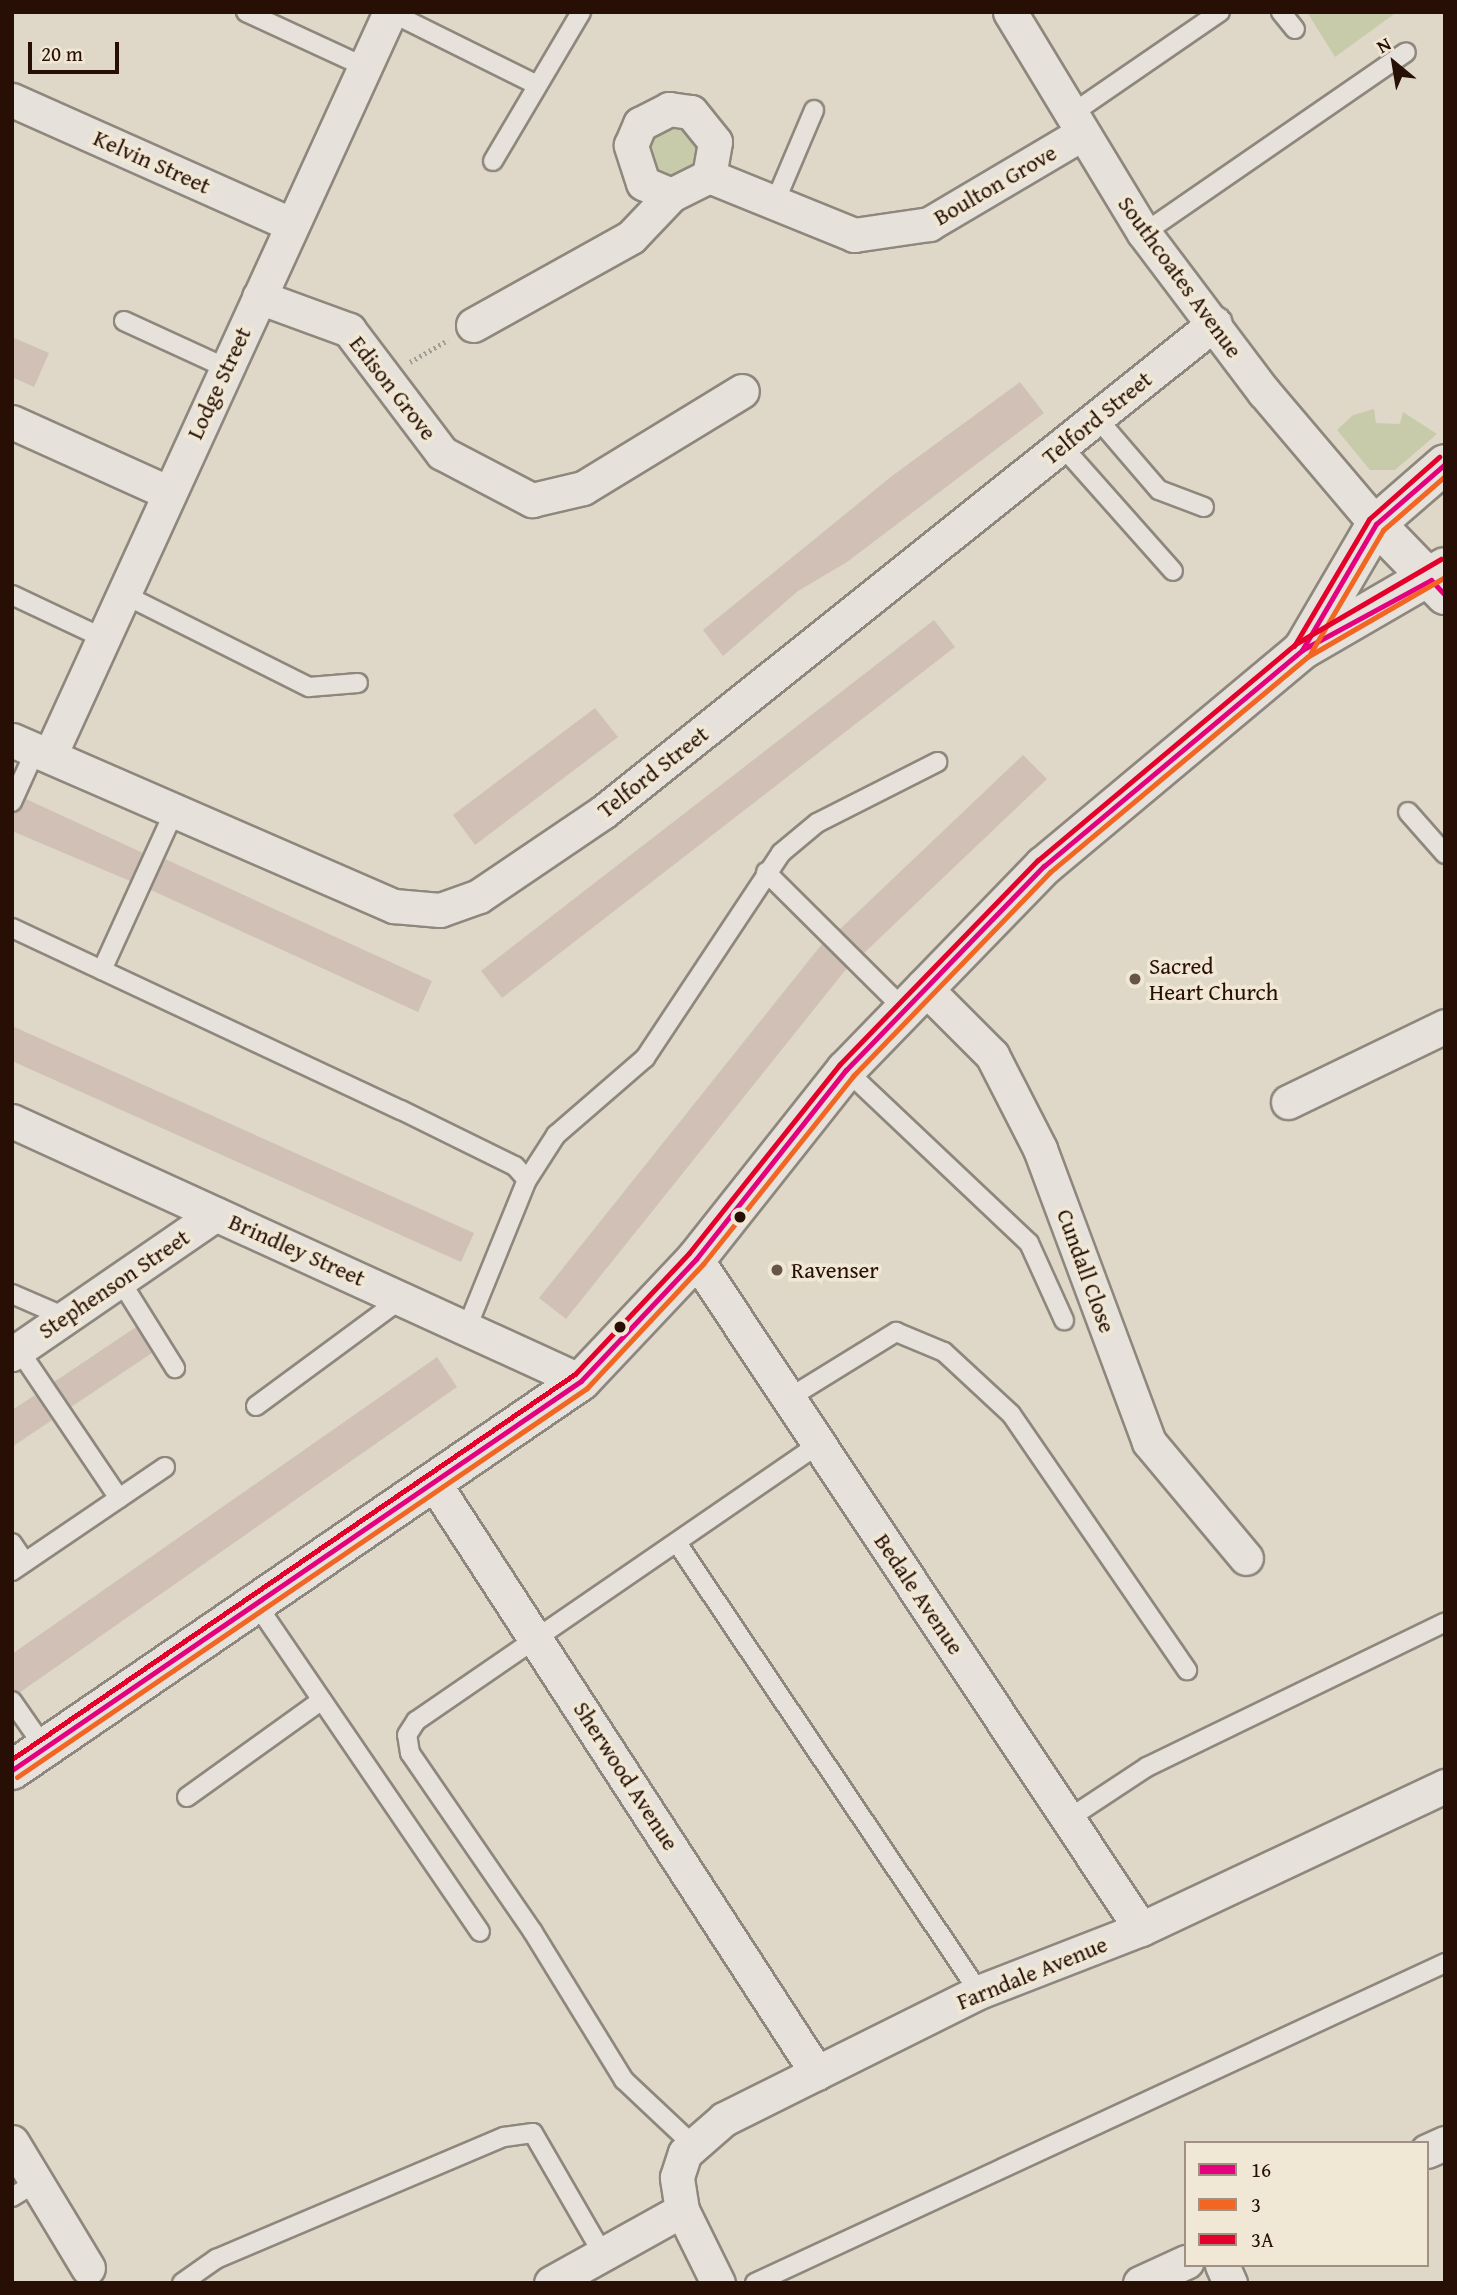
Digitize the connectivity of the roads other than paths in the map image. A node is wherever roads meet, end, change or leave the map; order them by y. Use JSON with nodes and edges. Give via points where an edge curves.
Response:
{"nodes":[{"id":1,"x":246,"y":12,"type":"edge"},
{"id":2,"x":390,"y":12,"type":"edge"},
{"id":3,"x":581,"y":12,"type":"edge"},
{"id":4,"x":1010,"y":12,"type":"edge"},
{"id":5,"x":1220,"y":12,"type":"edge"},
{"id":6,"x":1281,"y":12,"type":"edge"},
{"id":7,"x":1295,"y":29,"type":"dead end"},
{"id":8,"x":1406,"y":52,"type":"dead end"},
{"id":9,"x":363,"y":66,"type":"junction"},
{"id":10,"x":537,"y":85,"type":"junction"},
{"id":11,"x":15,"y":107,"type":"edge"},
{"id":12,"x":814,"y":110,"type":"dead end"},
{"id":13,"x":1076,"y":124,"type":"junction"},
{"id":14,"x":493,"y":161,"type":"dead end"},
{"id":15,"x":709,"y":176,"type":"junction"},
{"id":16,"x":671,"y":195,"type":"junction"},
{"id":17,"x":775,"y":202,"type":"junction"},
{"id":18,"x":291,"y":224,"type":"junction"},
{"id":19,"x":1144,"y":233,"type":"junction"},
{"id":20,"x":259,"y":297,"type":"junction"},
{"id":21,"x":124,"y":321,"type":"dead end"},
{"id":22,"x":1215,"y":323,"type":"junction"},
{"id":23,"x":473,"y":325,"type":"road end"},
{"id":24,"x":226,"y":368,"type":"junction"},
{"id":25,"x":742,"y":391,"type":"dead end"},
{"id":26,"x":1097,"y":418,"type":"junction"},
{"id":27,"x":12,"y":422,"type":"edge"},
{"id":28,"x":1062,"y":446,"type":"junction"},
{"id":29,"x":1445,"y":464,"type":"edge"},
{"id":30,"x":169,"y":493,"type":"junction"},
{"id":31,"x":1204,"y":507,"type":"dead end"},
{"id":32,"x":1376,"y":523,"type":"junction"},
{"id":33,"x":1173,"y":571,"type":"dead end"},
{"id":34,"x":1440,"y":581,"type":"edge"},
{"id":35,"x":12,"y":594,"type":"edge"},
{"id":36,"x":123,"y":594,"type":"junction"},
{"id":37,"x":103,"y":638,"type":"junction"},
{"id":38,"x":1302,"y":650,"type":"junction"},
{"id":39,"x":358,"y":683,"type":"dead end"},
{"id":40,"x":33,"y":748,"type":"edge"},
{"id":41,"x":937,"y":762,"type":"dead end"},
{"id":42,"x":12,"y":802,"type":"edge"},
{"id":43,"x":175,"y":810,"type":"junction"},
{"id":44,"x":1408,"y":812,"type":"dead end"},
{"id":45,"x":1445,"y":854,"type":"edge"},
{"id":46,"x":766,"y":872,"type":"junction"},
{"id":47,"x":12,"y":928,"type":"edge"},
{"id":48,"x":102,"y":970,"type":"junction"},
{"id":49,"x":913,"y":997,"type":"junction"},
{"id":50,"x":1445,"y":1026,"type":"edge"},
{"id":51,"x":846,"y":1070,"type":"junction"},
{"id":52,"x":1288,"y":1102,"type":"dead end"},
{"id":53,"x":12,"y":1121,"type":"edge"},
{"id":54,"x":527,"y":1180,"type":"junction"},
{"id":55,"x":216,"y":1214,"type":"junction"},
{"id":56,"x":696,"y":1259,"type":"junction"},
{"id":57,"x":120,"y":1280,"type":"junction"},
{"id":58,"x":12,"y":1294,"type":"edge"},
{"id":59,"x":404,"y":1297,"type":"junction"},
{"id":60,"x":65,"y":1317,"type":"junction"},
{"id":61,"x":1064,"y":1320,"type":"dead end"},
{"id":62,"x":468,"y":1325,"type":"junction"},
{"id":63,"x":15,"y":1352,"type":"edge"},
{"id":64,"x":175,"y":1368,"type":"dead end"},
{"id":65,"x":581,"y":1381,"type":"junction"},
{"id":66,"x":789,"y":1398,"type":"junction"},
{"id":67,"x":256,"y":1406,"type":"dead end"},
{"id":68,"x":819,"y":1444,"type":"junction"},
{"id":69,"x":165,"y":1467,"type":"dead end"},
{"id":70,"x":432,"y":1480,"type":"junction"},
{"id":71,"x":118,"y":1498,"type":"junction"},
{"id":72,"x":12,"y":1543,"type":"edge"},
{"id":73,"x":677,"y":1543,"type":"junction"},
{"id":74,"x":1246,"y":1558,"type":"dead end"},
{"id":75,"x":19,"y":1566,"type":"edge"},
{"id":76,"x":255,"y":1602,"type":"junction"},
{"id":77,"x":1445,"y":1622,"type":"edge"},
{"id":78,"x":538,"y":1640,"type":"junction"},
{"id":79,"x":1187,"y":1670,"type":"dead end"},
{"id":80,"x":322,"y":1700,"type":"junction"},
{"id":81,"x":12,"y":1702,"type":"edge"},
{"id":82,"x":44,"y":1748,"type":"junction"},
{"id":83,"x":12,"y":1770,"type":"edge"},
{"id":84,"x":1445,"y":1786,"type":"edge"},
{"id":85,"x":187,"y":1797,"type":"dead end"},
{"id":86,"x":1069,"y":1819,"type":"junction"},
{"id":87,"x":1141,"y":1928,"type":"junction"},
{"id":88,"x":481,"y":1932,"type":"dead end"},
{"id":89,"x":1445,"y":1963,"type":"edge"},
{"id":90,"x":979,"y":1992,"type":"junction"},
{"id":91,"x":817,"y":2073,"type":"junction"},
{"id":92,"x":12,"y":2142,"type":"edge"},
{"id":93,"x":1445,"y":2143,"type":"edge"},
{"id":94,"x":694,"y":2145,"type":"junction"},
{"id":95,"x":1429,"y":2150,"type":"edge"},
{"id":96,"x":24,"y":2190,"type":"edge"},
{"id":97,"x":682,"y":2210,"type":"junction"},
{"id":98,"x":603,"y":2254,"type":"junction"},
{"id":99,"x":1184,"y":2263,"type":"edge"},
{"id":100,"x":1223,"y":2267,"type":"edge"},
{"id":101,"x":88,"y":2268,"type":"dead end"},
{"id":102,"x":181,"y":2283,"type":"edge"},
{"id":103,"x":551,"y":2283,"type":"edge"},
{"id":104,"x":718,"y":2283,"type":"edge"},
{"id":105,"x":755,"y":2283,"type":"edge"},
{"id":106,"x":1140,"y":2283,"type":"edge"},
{"id":107,"x":1230,"y":2283,"type":"edge"}],
"edges":[{"from":1,"to":9,"type":"lane"},
{"from":2,"to":9,"type":"street","name":"Lodge Street"},
{"from":2,"to":10,"type":"lane"},
{"from":3,"to":10,"type":"lane"},
{"from":4,"to":13,"type":"street","name":"Southcoates Avenue"},
{"from":5,"to":13,"type":"lane"},
{"from":6,"to":7,"type":"lane"},
{"from":8,"to":19,"type":"lane"},
{"from":9,"to":18,"type":"street","name":"Lodge Street"},
{"from":10,"to":14,"type":"lane"},
{"from":11,"to":18,"type":"street","name":"Kelvin Street"},
{"from":12,"to":17,"type":"lane"},
{"from":13,"to":17,"type":"street","name":"Boulton Grove","via":[[929,224],[854,235]]},
{"from":13,"to":19,"type":"street","name":"Southcoates Avenue"},
{"from":15,"to":16,"type":"street"},
{"from":15,"to":16,"type":"street","via":[[715,142],[691,112],[669,109],[640,124],[631,145],[643,183]]},
{"from":15,"to":17,"type":"street","name":"Boulton Grove"},
{"from":16,"to":23,"type":"street","via":[[631,237]]},
{"from":18,"to":20,"type":"street","name":"Lodge Street"},
{"from":19,"to":22,"type":"street","name":"Southcoates Avenue"},
{"from":20,"to":24,"type":"street","name":"Lodge Street"},
{"from":20,"to":25,"type":"street","name":"Edison Grove","via":[[349,331],[387,375],[442,453],[532,500],[583,488]]},
{"from":21,"to":24,"type":"lane"},
{"from":22,"to":26,"type":"street","name":"Telford Street"},
{"from":22,"to":32,"type":"street","name":"Southcoates Avenue"},
{"from":24,"to":30,"type":"street","name":"Lodge Street"},
{"from":26,"to":28,"type":"street","name":"Telford Street"},
{"from":26,"to":31,"type":"lane","via":[[1159,490]]},
{"from":27,"to":30,"type":"street"},
{"from":28,"to":33,"type":"lane"},
{"from":28,"to":43,"type":"street","name":"Telford Street","via":[[603,812],[479,896],[440,910],[394,906]]},
{"from":29,"to":32,"type":"street"},
{"from":30,"to":36,"type":"street","name":"Lodge Street"},
{"from":32,"to":34,"type":"street"},
{"from":32,"to":38,"type":"street"},
{"from":34,"to":38,"type":"street"},
{"from":35,"to":37,"type":"lane"},
{"from":36,"to":37,"type":"street","name":"Lodge Street"},
{"from":36,"to":39,"type":"lane","via":[[309,687]]},
{"from":37,"to":40,"type":"street","name":"Lodge Street"},
{"from":38,"to":49,"type":"street","via":[[1044,866]]},
{"from":40,"to":42,"type":"lane"},
{"from":40,"to":43,"type":"street","name":"Telford Street"},
{"from":41,"to":46,"type":"lane","via":[[817,823]]},
{"from":43,"to":48,"type":"lane"},
{"from":44,"to":45,"type":"lane"},
{"from":46,"to":49,"type":"lane"},
{"from":46,"to":54,"type":"lane","via":[[645,1058],[618,1087],[572,1117]]},
{"from":47,"to":48,"type":"lane"},
{"from":48,"to":54,"type":"lane","via":[[401,1110],[514,1166]]},
{"from":49,"to":51,"type":"street"},
{"from":49,"to":74,"type":"street","name":"Cundall Close","via":[[992,1055],[1040,1149],[1149,1443]]},
{"from":50,"to":52,"type":"street"},
{"from":51,"to":56,"type":"street"},
{"from":51,"to":61,"type":"lane","via":[[1029,1243]]},
{"from":53,"to":55,"type":"street","name":"Brindley Street"},
{"from":54,"to":62,"type":"lane"},
{"from":55,"to":57,"type":"street","name":"Stephenson Street"},
{"from":55,"to":59,"type":"street","name":"Brindley Street"},
{"from":56,"to":65,"type":"street"},
{"from":56,"to":66,"type":"street","name":"Bedale Avenue"},
{"from":57,"to":60,"type":"street","name":"Stephenson Street"},
{"from":57,"to":64,"type":"lane"},
{"from":58,"to":60,"type":"lane"},
{"from":59,"to":62,"type":"street","name":"Brindley Street"},
{"from":59,"to":67,"type":"lane"},
{"from":60,"to":63,"type":"street","name":"Stephenson Street"},
{"from":62,"to":65,"type":"street","name":"Brindley Street"},
{"from":63,"to":71,"type":"lane"},
{"from":65,"to":70,"type":"street"},
{"from":66,"to":68,"type":"street","name":"Bedale Avenue"},
{"from":66,"to":79,"type":"lane","via":[[896,1332],[944,1352],[1011,1414]]},
{"from":68,"to":73,"type":"lane"},
{"from":68,"to":86,"type":"street","name":"Bedale Avenue"},
{"from":69,"to":71,"type":"lane"},
{"from":70,"to":76,"type":"street"},
{"from":70,"to":78,"type":"street","name":"Sherwood Avenue"},
{"from":71,"to":75,"type":"lane"},
{"from":72,"to":75,"type":"lane"},
{"from":73,"to":78,"type":"lane"},
{"from":73,"to":90,"type":"lane"},
{"from":76,"to":80,"type":"lane"},
{"from":76,"to":82,"type":"street"},
{"from":77,"to":86,"type":"lane","via":[[1147,1766]]},
{"from":78,"to":91,"type":"street","name":"Sherwood Avenue"},
{"from":78,"to":94,"type":"lane","via":[[416,1721],[407,1735],[410,1753],[533,1932],[624,2081]]},
{"from":80,"to":85,"type":"lane"},
{"from":80,"to":88,"type":"lane"},
{"from":81,"to":82,"type":"lane"},
{"from":82,"to":83,"type":"street"},
{"from":84,"to":87,"type":"street","name":"Farndale Avenue"},
{"from":86,"to":87,"type":"street","name":"Bedale Avenue"},
{"from":87,"to":90,"type":"street","name":"Farndale Avenue"},
{"from":89,"to":105,"type":"lane"},
{"from":90,"to":91,"type":"street","name":"Farndale Avenue"},
{"from":91,"to":94,"type":"street","name":"Farndale Avenue","via":[[724,2119]]},
{"from":92,"to":96,"type":"street"},
{"from":93,"to":95,"type":"street"},
{"from":94,"to":97,"type":"street","name":"Farndale Avenue","via":[[677,2177]]},
{"from":96,"to":101,"type":"street"},
{"from":97,"to":98,"type":"street"},
{"from":97,"to":104,"type":"street","name":"Farndale Avenue"},
{"from":98,"to":102,"type":"lane","via":[[533,2133],[503,2137],[216,2259]]},
{"from":98,"to":103,"type":"street"},
{"from":99,"to":106,"type":"street"},
{"from":100,"to":107,"type":"street"}]}
